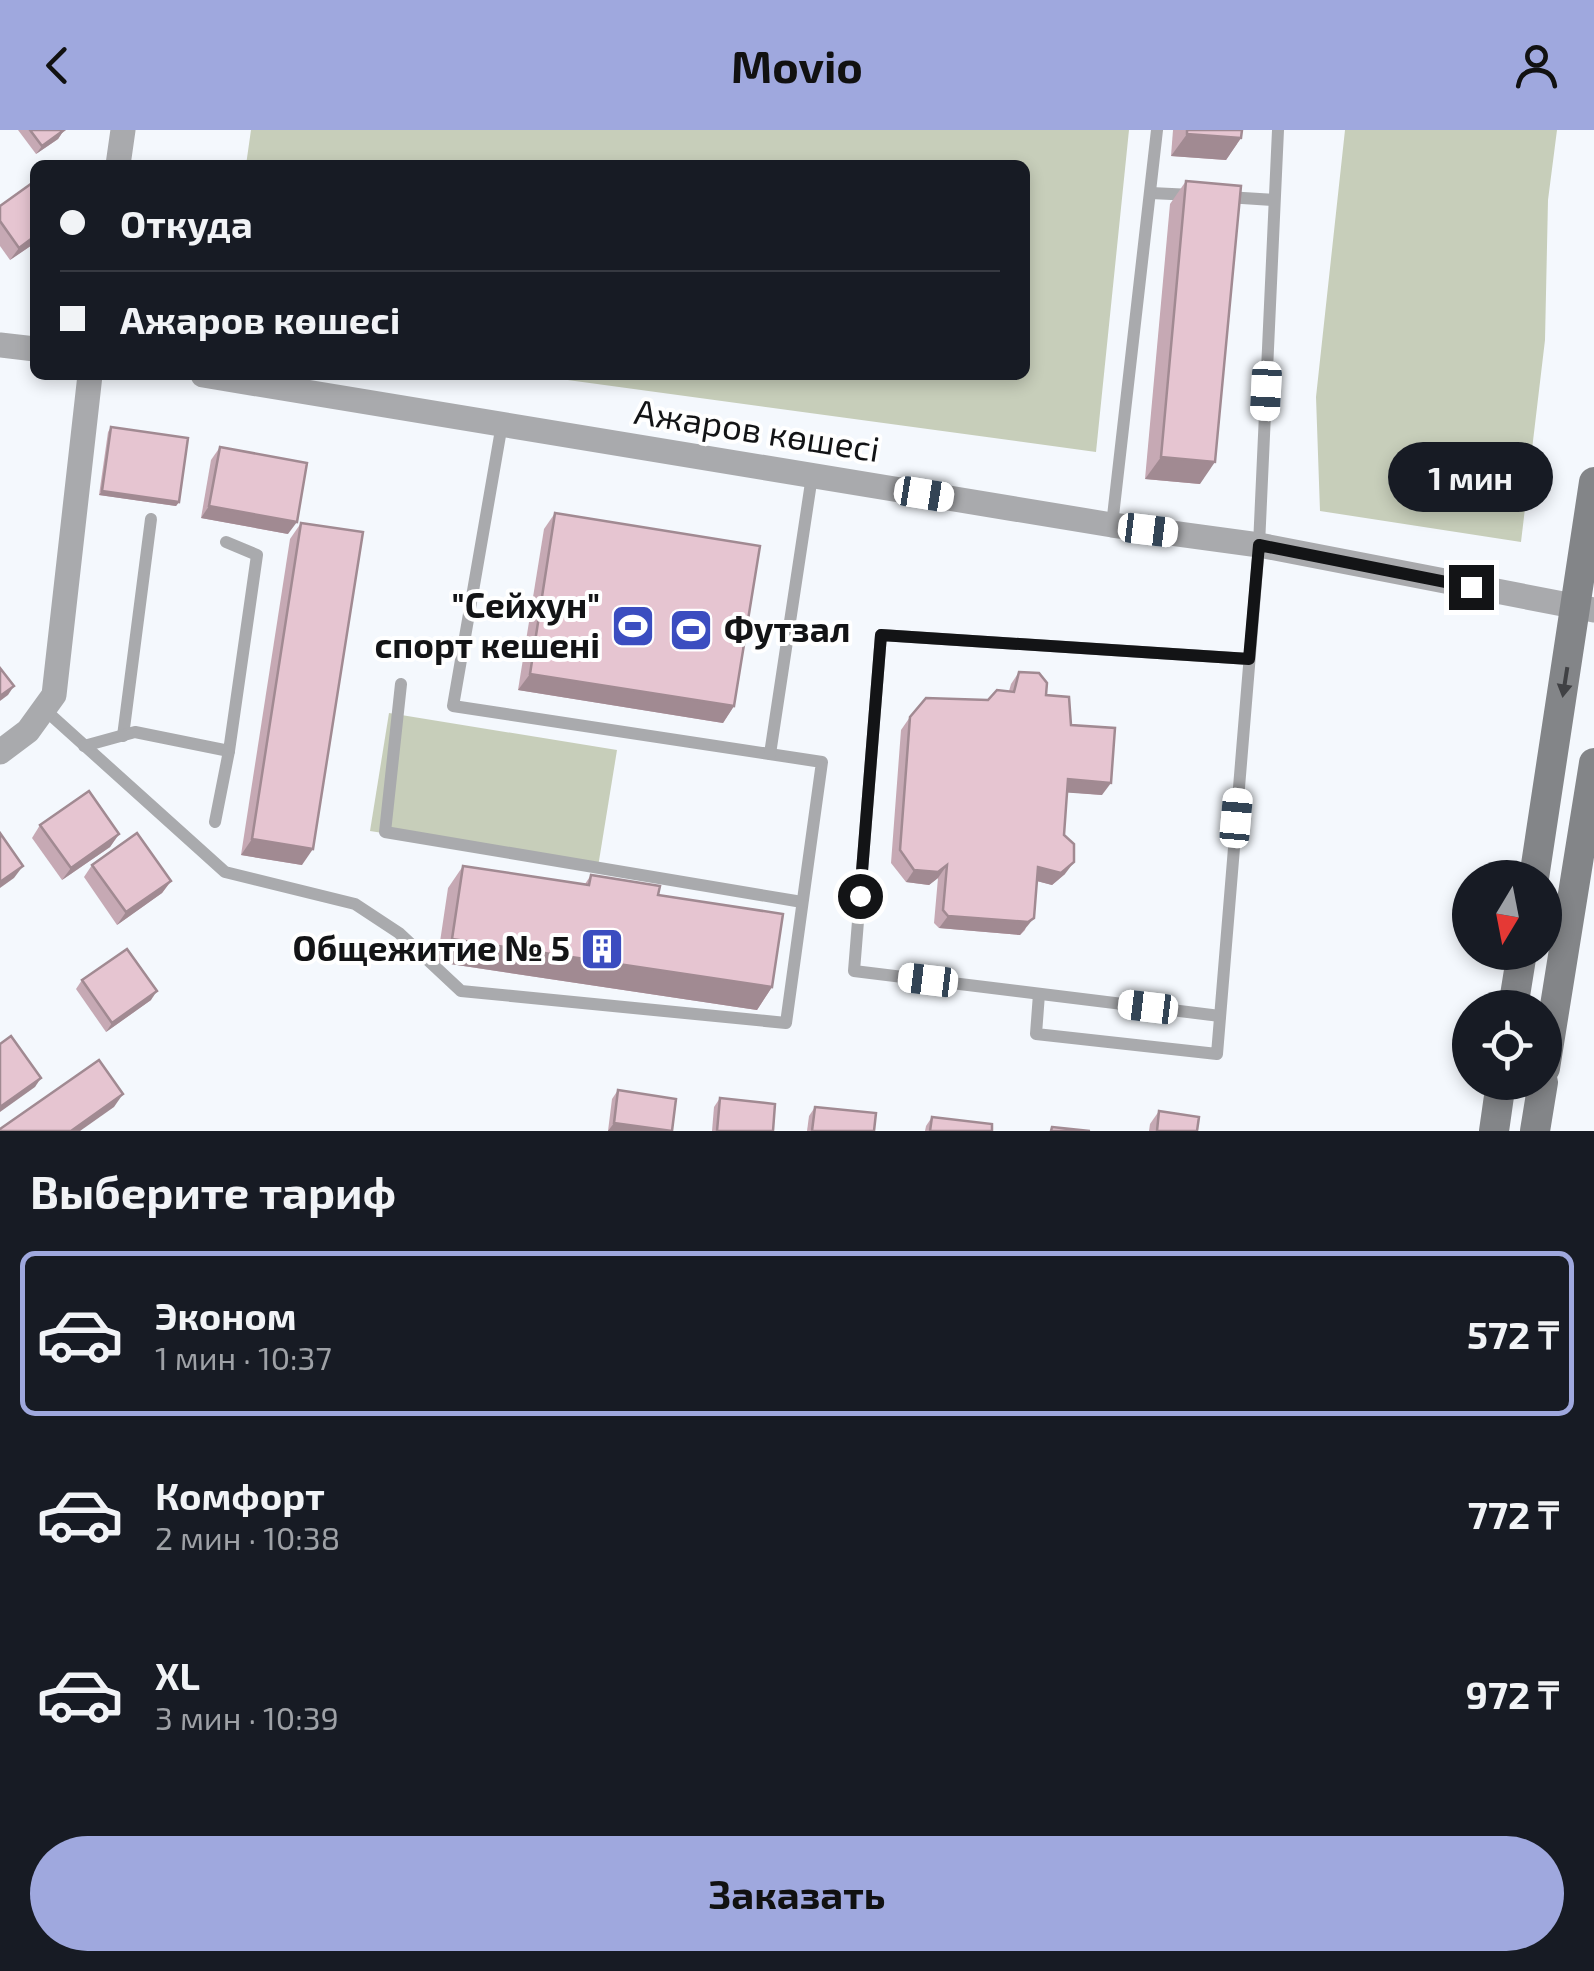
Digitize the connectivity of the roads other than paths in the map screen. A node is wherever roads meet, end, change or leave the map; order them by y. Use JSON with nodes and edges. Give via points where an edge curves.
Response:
{"nodes":[{"id":1,"x":122,"y":130,"type":"edge"},
{"id":2,"x":1157,"y":130,"type":"edge"},
{"id":3,"x":1278,"y":130,"type":"edge"},
{"id":4,"x":119,"y":160,"type":"edge"},
{"id":5,"x":1151,"y":193,"type":"junction"},
{"id":6,"x":1274,"y":200,"type":"junction"},
{"id":7,"x":0,"y":345,"type":"edge"},
{"id":8,"x":30,"y":348,"type":"edge"},
{"id":9,"x":89,"y":380,"type":"edge"},
{"id":10,"x":234,"y":380,"type":"edge"},
{"id":11,"x":502,"y":424,"type":"junction"},
{"id":12,"x":812,"y":476,"type":"junction"},
{"id":13,"x":1594,"y":482,"type":"edge"},
{"id":14,"x":151,"y":519,"type":"dead end"},
{"id":15,"x":1112,"y":525,"type":"junction"},
{"id":16,"x":226,"y":542,"type":"dead end"},
{"id":17,"x":1259,"y":545,"type":"junction"},
{"id":18,"x":1586,"y":609,"type":"edge"},
{"id":19,"x":1249,"y":659,"type":"junction"},
{"id":20,"x":401,"y":684,"type":"dead end"},
{"id":21,"x":44,"y":709,"type":"junction"},
{"id":22,"x":123,"y":736,"type":"junction"},
{"id":23,"x":84,"y":746,"type":"junction"},
{"id":24,"x":229,"y":751,"type":"junction"},
{"id":25,"x":0,"y":752,"type":"edge"},
{"id":26,"x":770,"y":754,"type":"junction"},
{"id":27,"x":1594,"y":763,"type":"edge"},
{"id":28,"x":215,"y":822,"type":"dead end"},
{"id":29,"x":1537,"y":860,"type":"edge"},
{"id":30,"x":802,"y":902,"type":"junction"},
{"id":31,"x":1558,"y":990,"type":"edge"},
{"id":32,"x":1039,"y":994,"type":"junction"},
{"id":33,"x":1220,"y":1016,"type":"junction"},
{"id":34,"x":1499,"y":1100,"type":"edge"},
{"id":35,"x":1539,"y":1100,"type":"edge"},
{"id":36,"x":1494,"y":1131,"type":"edge"},
{"id":37,"x":1535,"y":1131,"type":"edge"}],
"edges":[{"from":1,"to":4,"type":"street"},
{"from":2,"to":5,"type":"lane"},
{"from":3,"to":6,"type":"lane"},
{"from":5,"to":6,"type":"lane"},
{"from":5,"to":15,"type":"lane"},
{"from":6,"to":17,"type":"lane"},
{"from":7,"to":8,"type":"street"},
{"from":9,"to":21,"type":"street","via":[[62,654],[54,695]]},
{"from":10,"to":11,"type":"street","name":"Ажаров көшесі"},
{"from":11,"to":12,"type":"street","name":"Ажаров көшесі"},
{"from":11,"to":26,"type":"lane","via":[[452,706]]},
{"from":12,"to":15,"type":"street","name":"Ажаров көшесі"},
{"from":12,"to":26,"type":"lane"},
{"from":13,"to":18,"type":"main road"},
{"from":14,"to":22,"type":"lane"},
{"from":15,"to":17,"type":"street","name":"Ажаров көшесі"},
{"from":16,"to":24,"type":"lane","via":[[257,555]]},
{"from":17,"to":18,"type":"street","name":"Ажаров көшесі"},
{"from":17,"to":19,"type":"lane"},
{"from":18,"to":29,"type":"main road","one_way":true},
{"from":19,"to":32,"type":"lane","via":[[881,635],[854,971]]},
{"from":19,"to":33,"type":"lane"},
{"from":20,"to":30,"type":"lane","via":[[384,832]]},
{"from":21,"to":23,"type":"lane"},
{"from":21,"to":25,"type":"street"},
{"from":22,"to":23,"type":"lane"},
{"from":22,"to":24,"type":"lane","via":[[135,732]]},
{"from":23,"to":30,"type":"lane","via":[[225,872],[355,904],[399,933],[461,991],[786,1023]]},
{"from":24,"to":28,"type":"lane"},
{"from":26,"to":30,"type":"lane","via":[[822,762]]},
{"from":27,"to":31,"type":"main road"},
{"from":32,"to":33,"type":"lane"},
{"from":32,"to":33,"type":"lane","via":[[1036,1034],[1217,1054]]},
{"from":34,"to":36,"type":"main road"},
{"from":35,"to":37,"type":"main road"}]}
